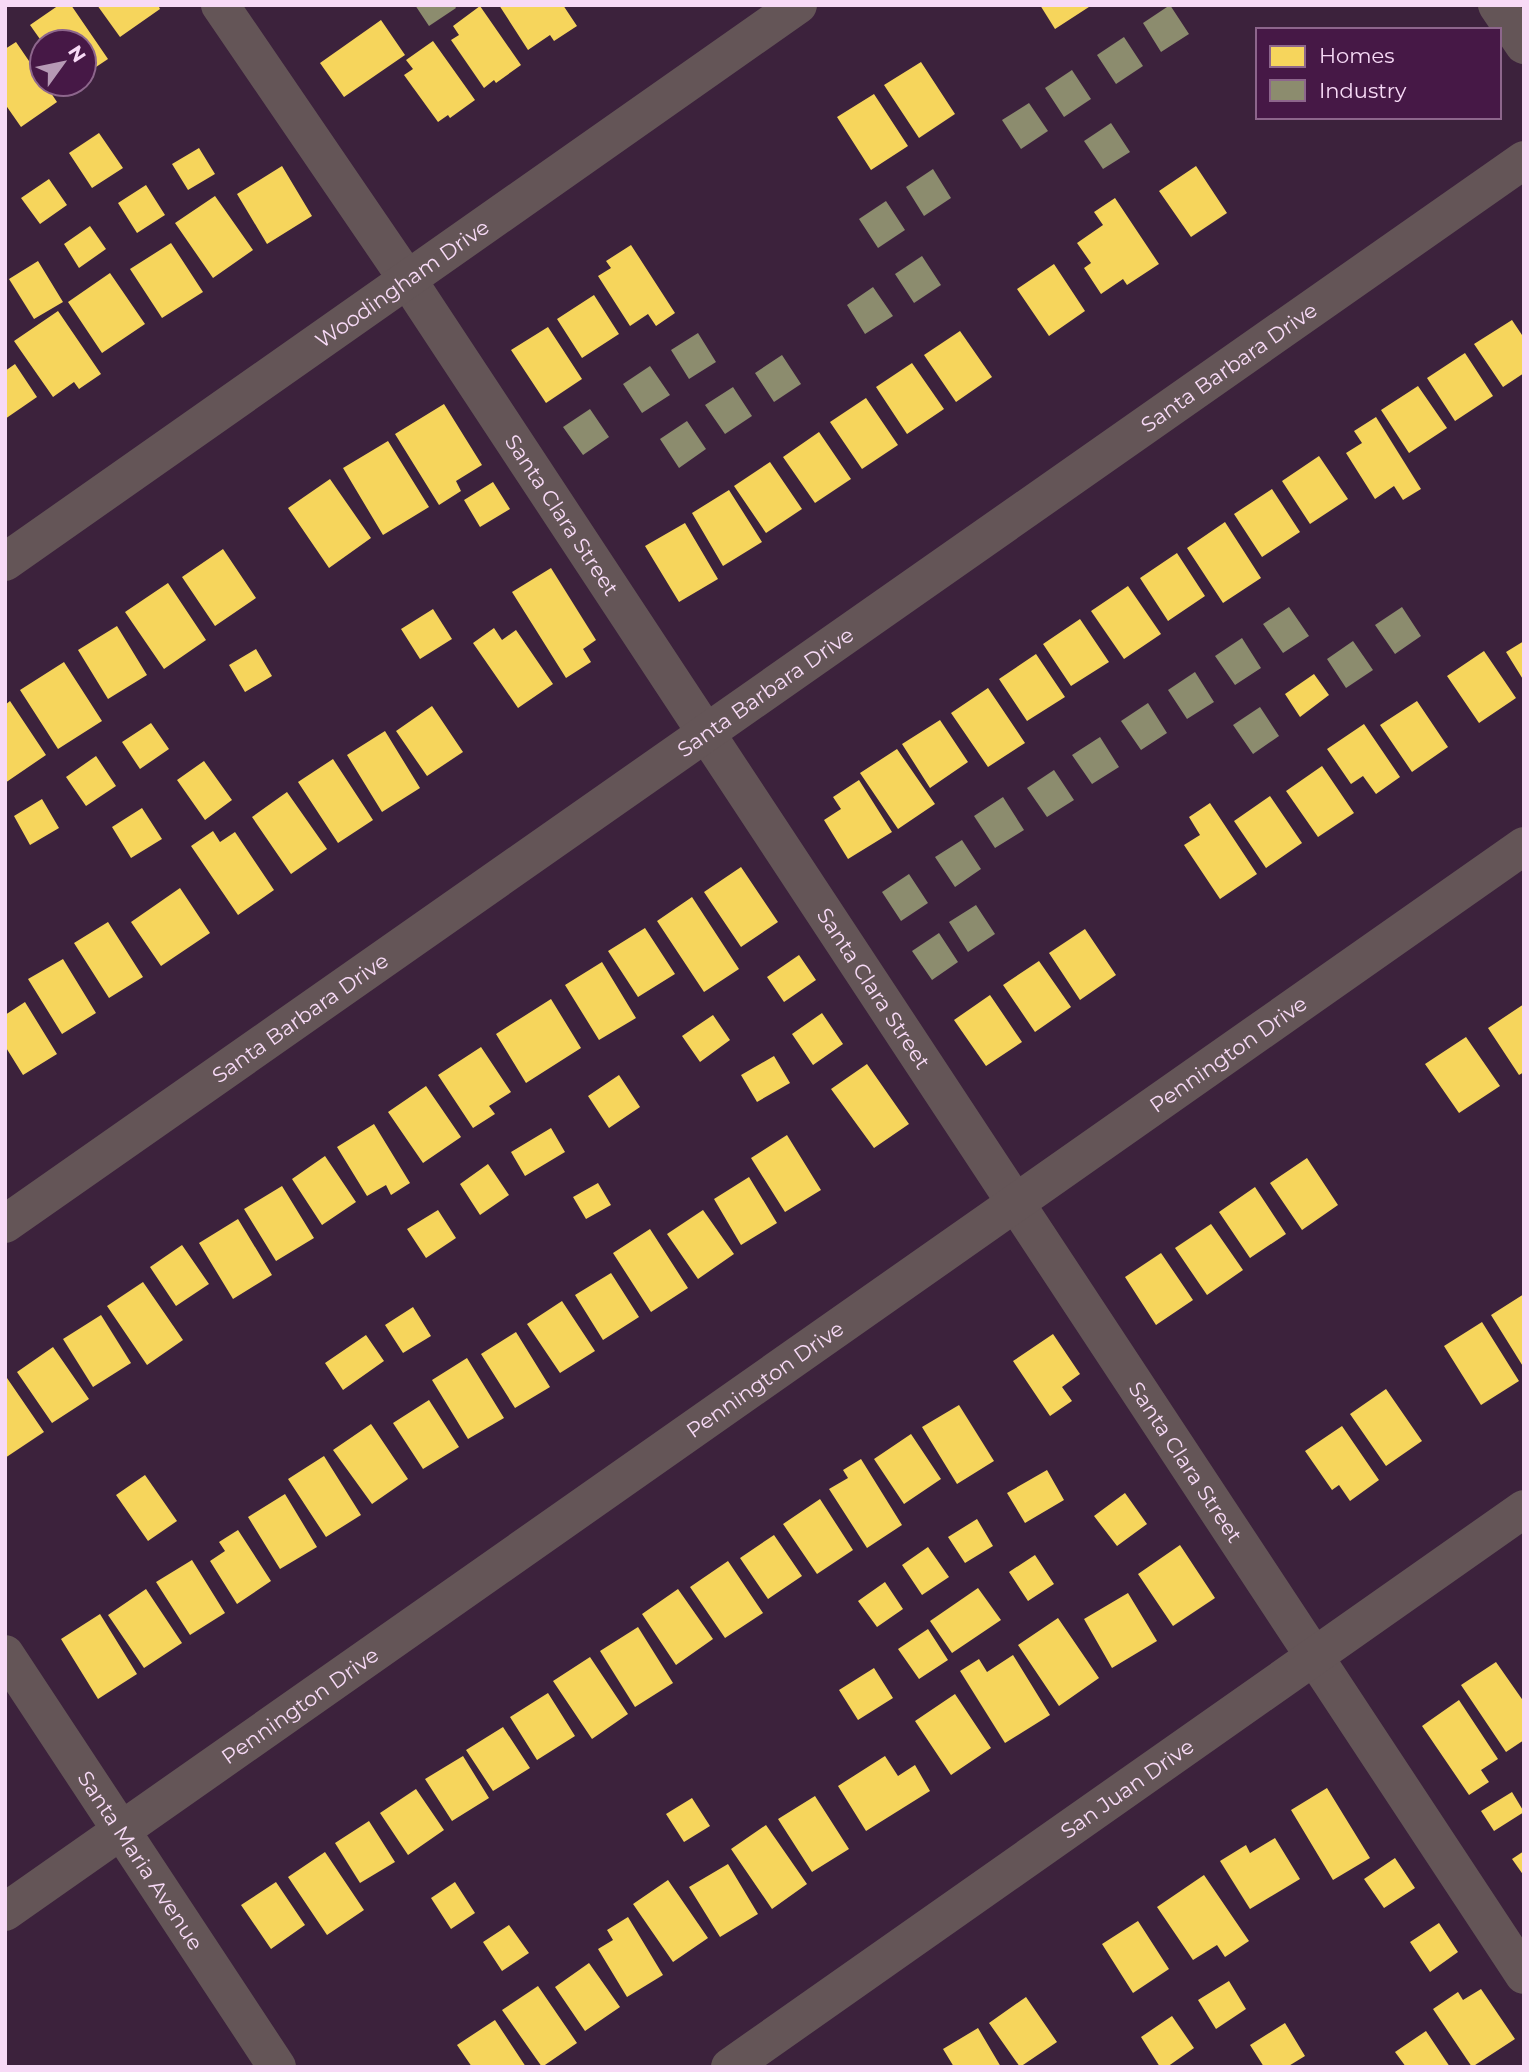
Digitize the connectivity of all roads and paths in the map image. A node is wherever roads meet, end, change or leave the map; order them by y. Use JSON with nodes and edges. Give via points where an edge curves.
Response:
{"nodes":[{"id":1,"x":220,"y":5,"type":"edge"},
{"id":2,"x":798,"y":5,"type":"edge"},
{"id":3,"x":1497,"y":5,"type":"edge"},
{"id":4,"x":1524,"y":45,"type":"edge"},
{"id":5,"x":1524,"y":160,"type":"edge"},
{"id":6,"x":407,"y":279,"type":"junction"},
{"id":7,"x":5,"y":562,"type":"edge"},
{"id":8,"x":705,"y":733,"type":"junction"},
{"id":9,"x":1524,"y":846,"type":"edge"},
{"id":10,"x":1015,"y":1203,"type":"junction"},
{"id":11,"x":5,"y":1224,"type":"edge"},
{"id":12,"x":1524,"y":1509,"type":"edge"},
{"id":13,"x":5,"y":1654,"type":"edge"},
{"id":14,"x":1314,"y":1657,"type":"junction"},
{"id":15,"x":121,"y":1831,"type":"junction"},
{"id":16,"x":5,"y":1912,"type":"edge"},
{"id":17,"x":1524,"y":1975,"type":"edge"},
{"id":18,"x":277,"y":2067,"type":"edge"},
{"id":19,"x":730,"y":2067,"type":"edge"}],
"edges":[{"from":1,"to":6,"type":"street","name":"Santa Clara Street"},
{"from":2,"to":6,"type":"street","name":"Woodingham Drive"},
{"from":3,"to":4,"type":"street"},
{"from":5,"to":8,"type":"street","name":"Santa Barbara Drive"},
{"from":6,"to":7,"type":"street","name":"Woodingham Drive"},
{"from":6,"to":8,"type":"street","name":"Santa Clara Street"},
{"from":8,"to":10,"type":"street","name":"Santa Clara Street"},
{"from":8,"to":11,"type":"street","name":"Santa Barbara Drive"},
{"from":9,"to":10,"type":"street","name":"Pennington Drive"},
{"from":10,"to":14,"type":"street","name":"Santa Clara Street"},
{"from":10,"to":15,"type":"street","name":"Pennington Drive"},
{"from":12,"to":14,"type":"street","name":"San Juan Drive"},
{"from":13,"to":15,"type":"street","name":"Santa Maria Avenue"},
{"from":14,"to":17,"type":"street","name":"Santa Clara Street"},
{"from":14,"to":19,"type":"street","name":"San Juan Drive"},
{"from":15,"to":16,"type":"street","name":"Pennington Drive"},
{"from":15,"to":18,"type":"street","name":"Santa Maria Avenue"}]}
